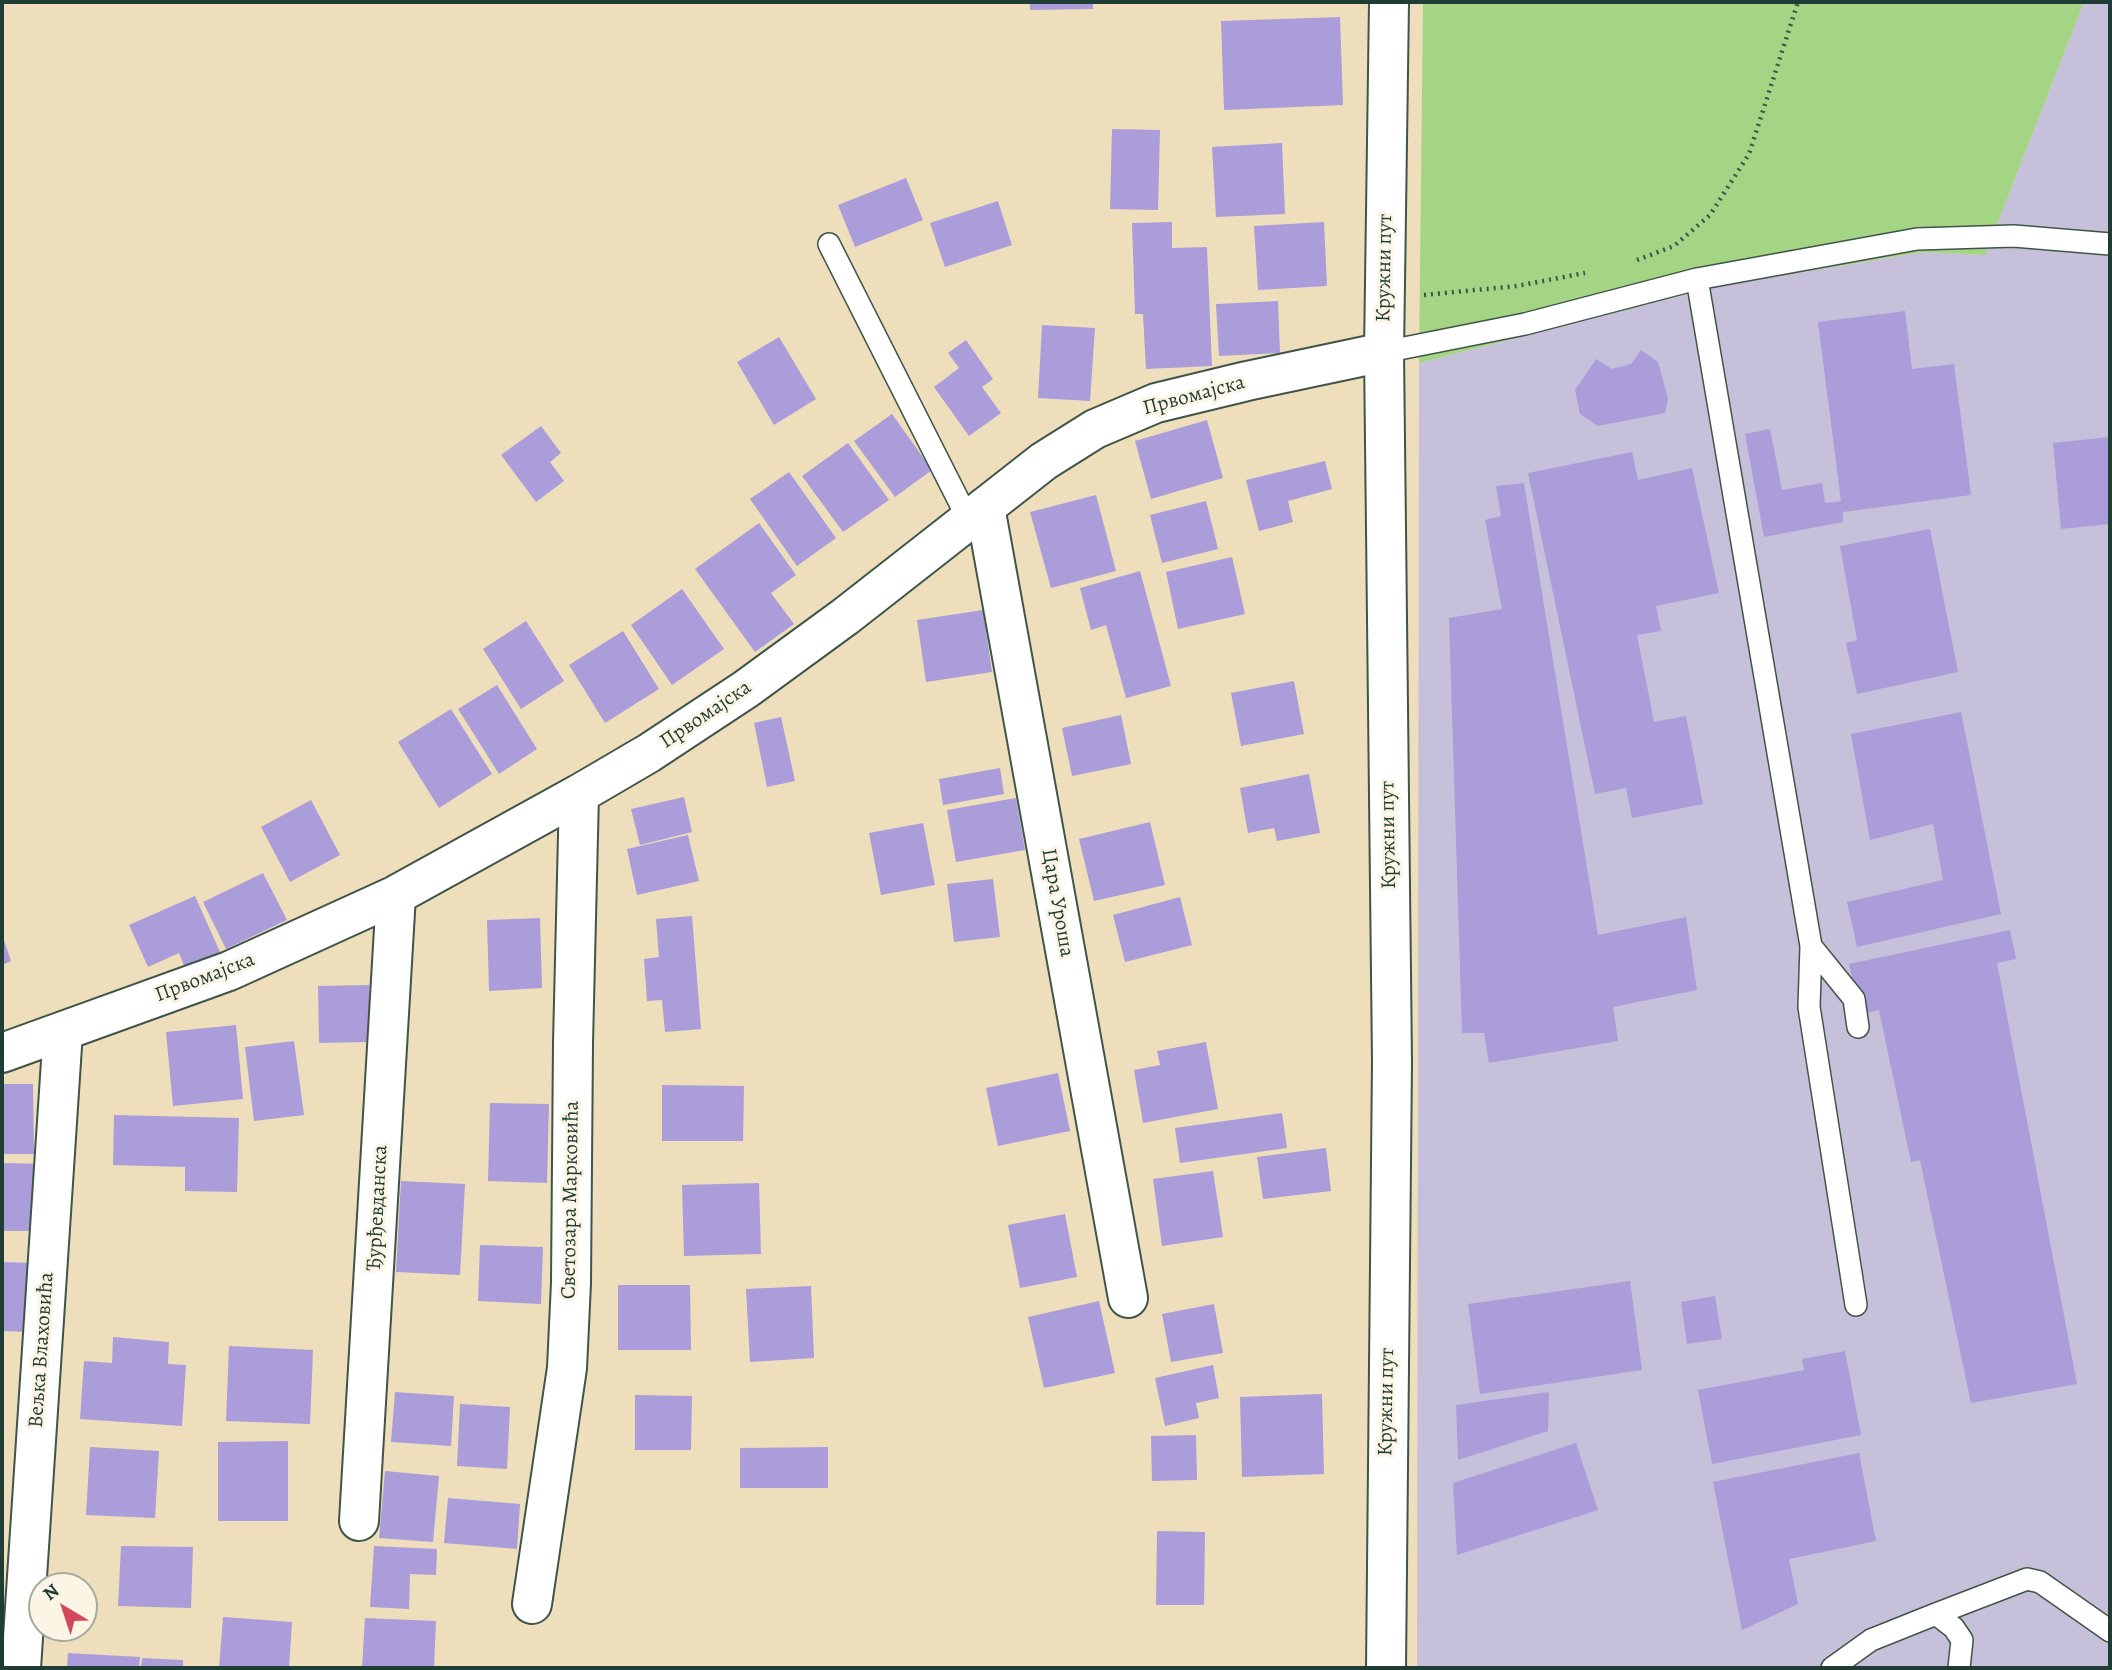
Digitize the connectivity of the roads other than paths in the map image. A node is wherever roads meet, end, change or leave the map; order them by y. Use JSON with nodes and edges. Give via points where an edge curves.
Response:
{"nodes":[{"id":1,"x":1389,"y":2,"type":"edge"},
{"id":2,"x":829,"y":244,"type":"dead end"},
{"id":3,"x":2110,"y":244,"type":"edge"},
{"id":4,"x":1697,"y":279,"type":"junction"},
{"id":5,"x":1384,"y":352,"type":"junction"},
{"id":6,"x":977,"y":514,"type":"junction"},
{"id":7,"x":579,"y":794,"type":"junction"},
{"id":8,"x":397,"y":895,"type":"junction"},
{"id":9,"x":1811,"y":946,"type":"junction"},
{"id":10,"x":1858,"y":1027,"type":"dead end"},
{"id":11,"x":63,"y":1031,"type":"junction"},
{"id":12,"x":2,"y":1053,"type":"edge"},
{"id":13,"x":1128,"y":1298,"type":"dead end"},
{"id":14,"x":1856,"y":1305,"type":"dead end"},
{"id":15,"x":359,"y":1521,"type":"dead end"},
{"id":16,"x":532,"y":1604,"type":"dead end"},
{"id":17,"x":1936,"y":1614,"type":"junction"},
{"id":18,"x":2110,"y":1631,"type":"edge"},
{"id":19,"x":21,"y":1668,"type":"edge"},
{"id":20,"x":1387,"y":1668,"type":"edge"},
{"id":21,"x":1832,"y":1668,"type":"edge"},
{"id":22,"x":1958,"y":1668,"type":"edge"}],
"edges":[{"from":1,"to":5,"type":"street","name":"Кружни пут"},
{"from":2,"to":6,"type":"lane"},
{"from":3,"to":4,"type":"lane","via":[[2014,236],[1917,239]]},
{"from":4,"to":5,"type":"lane","via":[[1525,324]]},
{"from":4,"to":9,"type":"lane"},
{"from":5,"to":6,"type":"street","name":"Првомајска","via":[[1156,402],[1095,429],[1044,461]]},
{"from":5,"to":20,"type":"street","name":"Кружни пут","via":[[1392,1048]]},
{"from":6,"to":7,"type":"street","name":"Првомајска","via":[[746,688]]},
{"from":6,"to":13,"type":"street","name":"Цара Уроша"},
{"from":7,"to":8,"type":"street","name":"Првомајска"},
{"from":7,"to":16,"type":"street","name":"Светозара Марковића","via":[[567,1368]]},
{"from":8,"to":11,"type":"street","name":"Првомајска","via":[[229,971]]},
{"from":8,"to":15,"type":"street","name":"Ђурђевданска"},
{"from":9,"to":10,"type":"lane","via":[[1854,999]]},
{"from":9,"to":14,"type":"lane","via":[[1808,1007]]},
{"from":11,"to":12,"type":"street","name":"Првомајска"},
{"from":11,"to":19,"type":"street","name":"Вељка Влаховића"},
{"from":17,"to":18,"type":"lane","via":[[2027,1579],[2040,1582]]},
{"from":17,"to":21,"type":"lane","via":[[1871,1640]]},
{"from":17,"to":22,"type":"lane","via":[[1962,1640]]}]}
